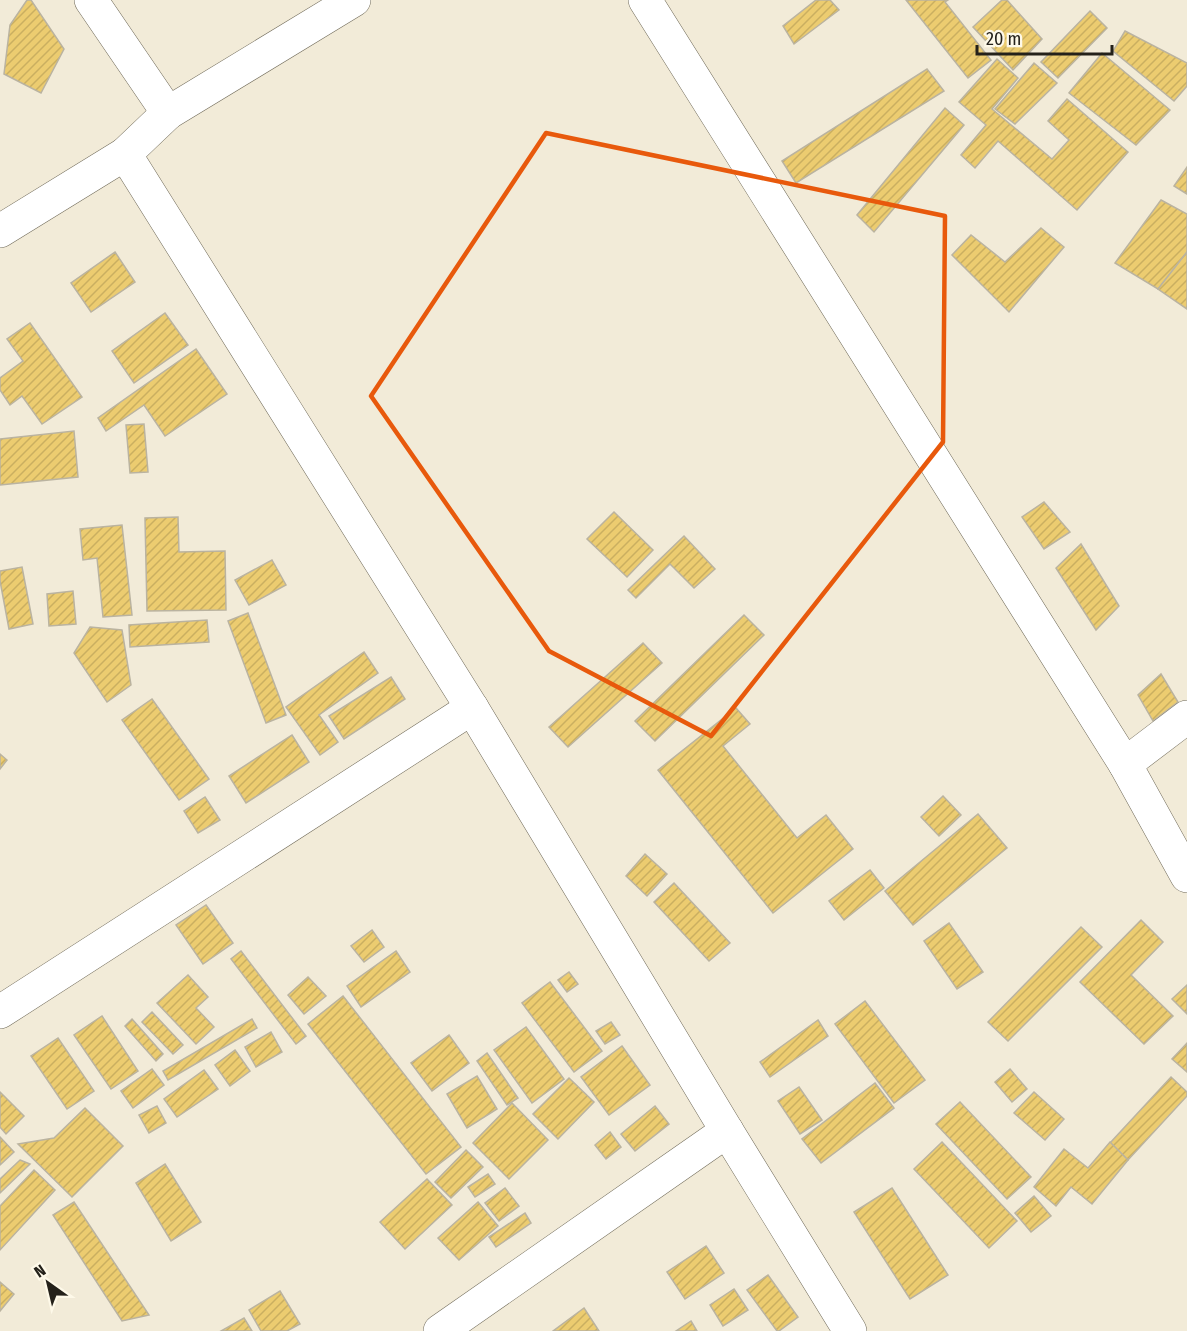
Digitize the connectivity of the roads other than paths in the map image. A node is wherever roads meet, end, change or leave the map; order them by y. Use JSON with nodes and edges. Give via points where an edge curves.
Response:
{"nodes":[{"id":1,"x":92,"y":0,"type":"edge"},
{"id":2,"x":354,"y":0,"type":"edge"},
{"id":3,"x":645,"y":0,"type":"edge"},
{"id":4,"x":168,"y":113,"type":"junction"},
{"id":5,"x":125,"y":154,"type":"junction"},
{"id":6,"x":0,"y":231,"type":"edge"},
{"id":7,"x":472,"y":708,"type":"junction"},
{"id":8,"x":1187,"y":717,"type":"edge"},
{"id":9,"x":1125,"y":764,"type":"junction"},
{"id":10,"x":1187,"y":876,"type":"edge"},
{"id":11,"x":0,"y":1012,"type":"edge"},
{"id":12,"x":727,"y":1131,"type":"junction"},
{"id":13,"x":440,"y":1331,"type":"edge"},
{"id":14,"x":850,"y":1331,"type":"edge"}],
"edges":[{"from":1,"to":4,"type":"street"},
{"from":2,"to":4,"type":"street"},
{"from":3,"to":9,"type":"street"},
{"from":4,"to":5,"type":"street"},
{"from":5,"to":6,"type":"street"},
{"from":5,"to":7,"type":"street"},
{"from":7,"to":11,"type":"street"},
{"from":7,"to":12,"type":"street"},
{"from":8,"to":9,"type":"street"},
{"from":9,"to":10,"type":"street"},
{"from":12,"to":13,"type":"street"},
{"from":12,"to":14,"type":"street"}]}
